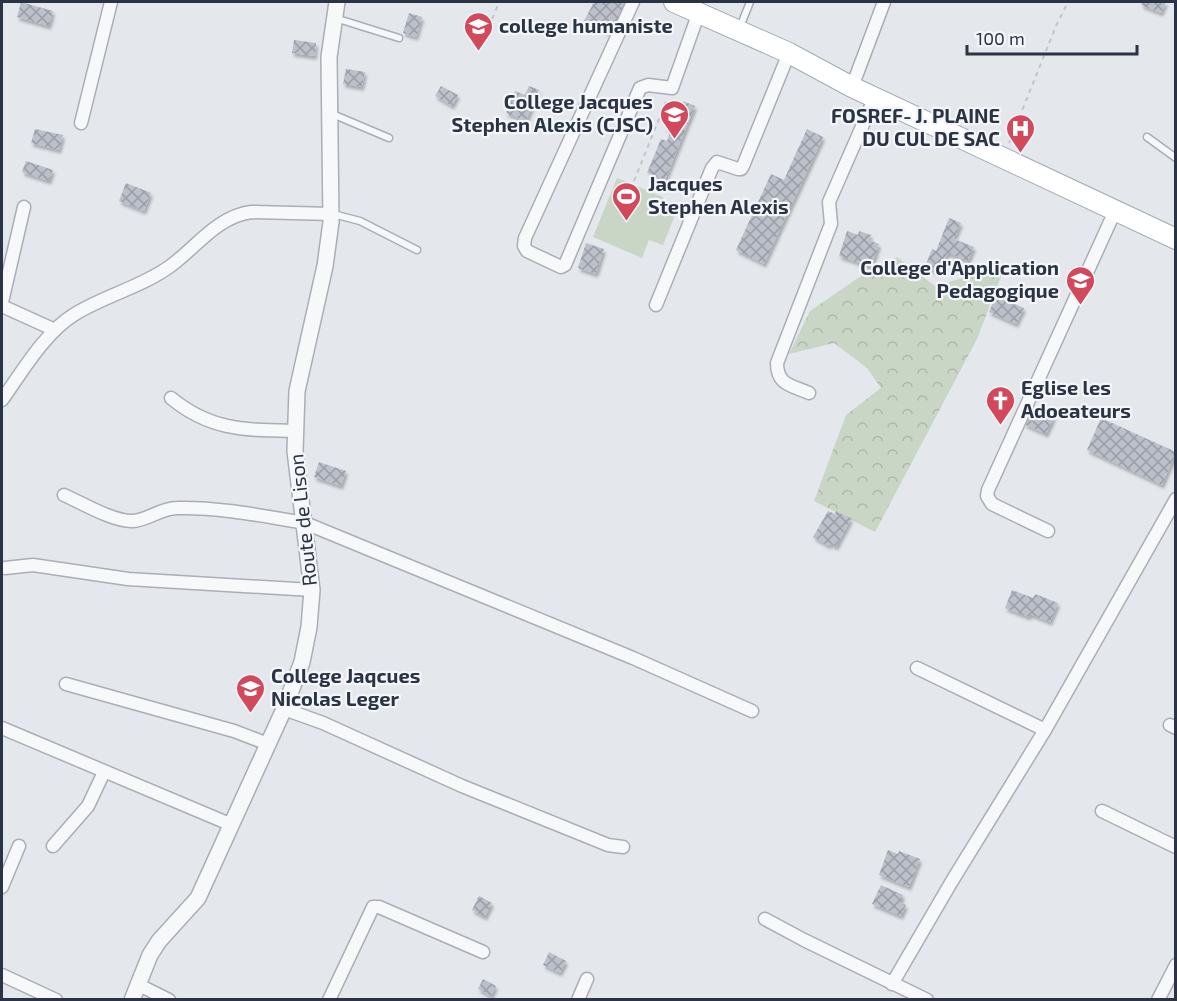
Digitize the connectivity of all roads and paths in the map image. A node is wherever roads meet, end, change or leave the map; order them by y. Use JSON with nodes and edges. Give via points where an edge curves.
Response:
{"nodes":[{"id":1,"x":111,"y":2,"type":"edge"},
{"id":2,"x":337,"y":2,"type":"edge"},
{"id":3,"x":499,"y":2,"type":"edge"},
{"id":4,"x":633,"y":2,"type":"edge"},
{"id":5,"x":674,"y":2,"type":"edge"},
{"id":6,"x":750,"y":2,"type":"edge"},
{"id":7,"x":884,"y":2,"type":"edge"},
{"id":8,"x":1068,"y":2,"type":"edge"},
{"id":9,"x":699,"y":12,"type":"junction"},
{"id":10,"x":335,"y":18,"type":"junction"},
{"id":11,"x":739,"y":31,"type":"junction"},
{"id":12,"x":399,"y":39,"type":"dead end"},
{"id":13,"x":482,"y":44,"type":"dead end"},
{"id":14,"x":789,"y":53,"type":"junction"},
{"id":15,"x":852,"y":87,"type":"junction"},
{"id":16,"x":672,"y":88,"type":"junction"},
{"id":17,"x":875,"y":97,"type":"junction"},
{"id":18,"x":329,"y":113,"type":"junction"},
{"id":19,"x":81,"y":123,"type":"dead end"},
{"id":20,"x":1147,"y":137,"type":"dead end"},
{"id":21,"x":389,"y":138,"type":"dead end"},
{"id":22,"x":1004,"y":158,"type":"junction"},
{"id":23,"x":1176,"y":158,"type":"edge"},
{"id":24,"x":634,"y":181,"type":"dead end"},
{"id":25,"x":24,"y":207,"type":"dead end"},
{"id":26,"x":1115,"y":211,"type":"junction"},
{"id":27,"x":332,"y":214,"type":"junction"},
{"id":28,"x":1176,"y":239,"type":"edge"},
{"id":29,"x":417,"y":250,"type":"dead end"},
{"id":30,"x":2,"y":304,"type":"edge"},
{"id":31,"x":656,"y":305,"type":"dead end"},
{"id":32,"x":55,"y":330,"type":"junction"},
{"id":33,"x":809,"y":393,"type":"dead end"},
{"id":34,"x":171,"y":398,"type":"dead end"},
{"id":35,"x":2,"y":400,"type":"edge"},
{"id":36,"x":296,"y":431,"type":"junction"},
{"id":37,"x":64,"y":495,"type":"dead end"},
{"id":38,"x":1174,"y":504,"type":"edge"},
{"id":39,"x":305,"y":523,"type":"junction"},
{"id":40,"x":1048,"y":531,"type":"dead end"},
{"id":41,"x":5,"y":568,"type":"dead end"},
{"id":42,"x":312,"y":590,"type":"junction"},
{"id":43,"x":917,"y":668,"type":"dead end"},
{"id":44,"x":66,"y":684,"type":"dead end"},
{"id":45,"x":284,"y":709,"type":"junction"},
{"id":46,"x":752,"y":711,"type":"dead end"},
{"id":47,"x":2,"y":728,"type":"edge"},
{"id":48,"x":1045,"y":730,"type":"junction"},
{"id":49,"x":268,"y":744,"type":"junction"},
{"id":50,"x":104,"y":772,"type":"junction"},
{"id":51,"x":1102,"y":811,"type":"dead end"},
{"id":52,"x":232,"y":825,"type":"junction"},
{"id":53,"x":19,"y":846,"type":"dead end"},
{"id":54,"x":53,"y":846,"type":"dead end"},
{"id":55,"x":623,"y":847,"type":"dead end"},
{"id":56,"x":1176,"y":847,"type":"edge"},
{"id":57,"x":2,"y":887,"type":"edge"},
{"id":58,"x":765,"y":919,"type":"dead end"},
{"id":59,"x":483,"y":952,"type":"dead end"},
{"id":60,"x":1176,"y":965,"type":"edge"},
{"id":61,"x":2,"y":975,"type":"edge"},
{"id":62,"x":586,"y":979,"type":"dead end"},
{"id":63,"x":137,"y":984,"type":"junction"},
{"id":64,"x":892,"y":984,"type":"junction"},
{"id":65,"x":56,"y":999,"type":"edge"},
{"id":66,"x":132,"y":999,"type":"edge"},
{"id":67,"x":169,"y":999,"type":"edge"},
{"id":68,"x":329,"y":999,"type":"edge"},
{"id":69,"x":578,"y":999,"type":"edge"},
{"id":70,"x":927,"y":999,"type":"edge"},
{"id":71,"x":1158,"y":999,"type":"edge"}],
"edges":[{"from":1,"to":19,"type":"street"},
{"from":2,"to":10,"type":"street","name":"Route de Lison"},
{"from":3,"to":13,"type":"path"},
{"from":4,"to":16,"type":"street","via":[[525,238],[527,250],[561,267],[565,265],[640,88]]},
{"from":5,"to":9,"type":"main road"},
{"from":6,"to":11,"type":"lane"},
{"from":7,"to":15,"type":"street"},
{"from":8,"to":22,"type":"path"},
{"from":9,"to":11,"type":"main road"},
{"from":9,"to":16,"type":"street"},
{"from":10,"to":12,"type":"lane"},
{"from":10,"to":18,"type":"street","name":"Route de Lison","via":[[329,57]]},
{"from":11,"to":14,"type":"main road"},
{"from":14,"to":15,"type":"main road"},
{"from":14,"to":31,"type":"street","via":[[744,166],[738,169],[717,162],[712,168]]},
{"from":15,"to":17,"type":"main road"},
{"from":16,"to":24,"type":"path"},
{"from":17,"to":22,"type":"main road"},
{"from":17,"to":33,"type":"street","via":[[829,202],[831,224],[777,363],[777,374],[784,382]]},
{"from":18,"to":21,"type":"lane"},
{"from":18,"to":27,"type":"street","name":"Route de Lison"},
{"from":20,"to":23,"type":"lane"},
{"from":22,"to":26,"type":"main road"},
{"from":25,"to":30,"type":"street"},
{"from":26,"to":28,"type":"main road"},
{"from":26,"to":40,"type":"street","via":[[988,490],[992,504]]},
{"from":27,"to":29,"type":"lane","via":[[360,221]]},
{"from":27,"to":32,"type":"street","via":[[238,214],[218,225],[167,268],[74,314]]},
{"from":27,"to":36,"type":"street","name":"Route de Lison","via":[[325,266],[297,391]]},
{"from":30,"to":32,"type":"street"},
{"from":32,"to":35,"type":"street"},
{"from":34,"to":36,"type":"street","via":[[187,412],[215,424],[247,430]]},
{"from":36,"to":39,"type":"street","name":"Route de Lison","via":[[295,452]]},
{"from":37,"to":39,"type":"street","via":[[132,521],[175,508]]},
{"from":38,"to":48,"type":"street"},
{"from":39,"to":42,"type":"street","name":"Route de Lison"},
{"from":39,"to":46,"type":"street"},
{"from":41,"to":42,"type":"street","via":[[33,565],[128,579]]},
{"from":42,"to":45,"type":"street","name":"Route de Lison","via":[[302,662]]},
{"from":43,"to":48,"type":"street"},
{"from":44,"to":49,"type":"street"},
{"from":45,"to":49,"type":"street","name":"Route de Lison"},
{"from":45,"to":55,"type":"street","via":[[462,786],[608,845]]},
{"from":47,"to":50,"type":"street"},
{"from":48,"to":64,"type":"street"},
{"from":49,"to":52,"type":"street","name":"Route de Lison"},
{"from":50,"to":52,"type":"street"},
{"from":50,"to":54,"type":"street","via":[[88,806]]},
{"from":51,"to":56,"type":"street"},
{"from":52,"to":63,"type":"street","name":"Route de Lison","via":[[198,898],[159,940]]},
{"from":53,"to":57,"type":"street"},
{"from":58,"to":64,"type":"street"},
{"from":59,"to":68,"type":"street","via":[[373,907]]},
{"from":60,"to":71,"type":"street"},
{"from":61,"to":65,"type":"street"},
{"from":62,"to":69,"type":"street"},
{"from":63,"to":66,"type":"street","name":"Route de Lison"},
{"from":63,"to":67,"type":"street"},
{"from":64,"to":70,"type":"street"}]}
